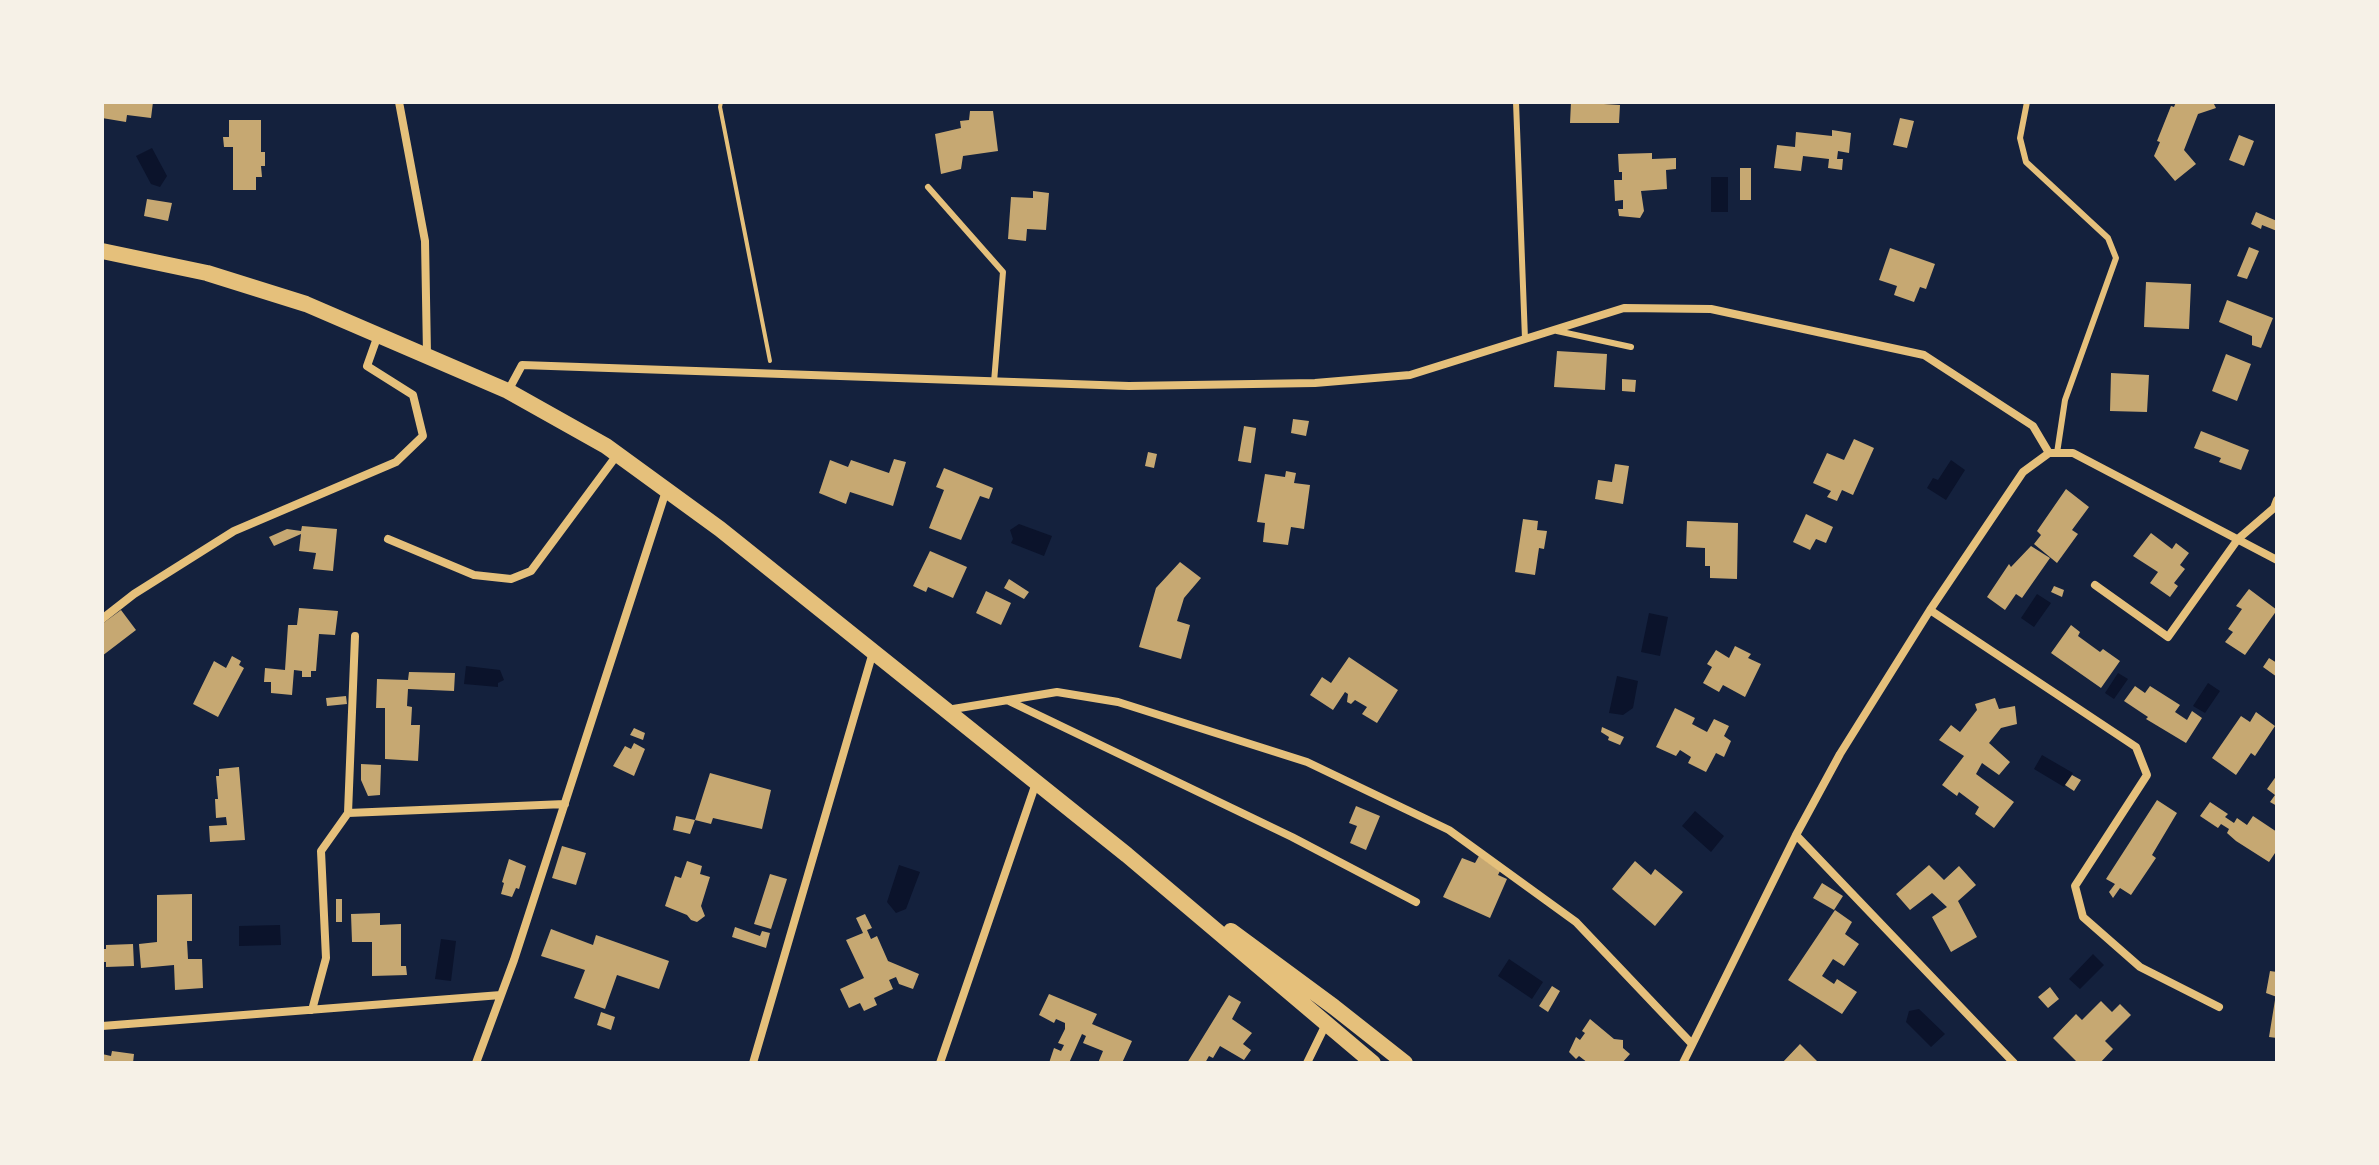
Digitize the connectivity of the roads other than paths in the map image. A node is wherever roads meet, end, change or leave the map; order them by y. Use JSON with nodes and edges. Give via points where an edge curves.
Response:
{"nodes":[{"id":1,"x":399,"y":102,"type":"edge"},
{"id":2,"x":1516,"y":102,"type":"edge"},
{"id":3,"x":2027,"y":102,"type":"edge"},
{"id":4,"x":928,"y":187,"type":"dead end"},
{"id":5,"x":102,"y":251,"type":"edge"},
{"id":6,"x":1553,"y":330,"type":"junction"},
{"id":7,"x":378,"y":334,"type":"junction"},
{"id":8,"x":1525,"y":339,"type":"junction"},
{"id":9,"x":1631,"y":347,"type":"dead end"},
{"id":10,"x":427,"y":354,"type":"junction"},
{"id":11,"x":994,"y":382,"type":"junction"},
{"id":12,"x":508,"y":391,"type":"junction"},
{"id":13,"x":2053,"y":453,"type":"junction"},
{"id":14,"x":618,"y":454,"type":"junction"},
{"id":15,"x":666,"y":489,"type":"junction"},
{"id":16,"x":2277,"y":500,"type":"edge"},
{"id":17,"x":388,"y":539,"type":"dead end"},
{"id":18,"x":2238,"y":539,"type":"junction"},
{"id":19,"x":2277,"y":560,"type":"edge"},
{"id":20,"x":2095,"y":585,"type":"dead end"},
{"id":21,"x":1930,"y":610,"type":"junction"},
{"id":22,"x":102,"y":619,"type":"edge"},
{"id":23,"x":355,"y":636,"type":"dead end"},
{"id":24,"x":873,"y":651,"type":"junction"},
{"id":25,"x":1008,"y":700,"type":"junction"},
{"id":26,"x":947,"y":710,"type":"junction"},
{"id":27,"x":1036,"y":782,"type":"junction"},
{"id":28,"x":565,"y":804,"type":"junction"},
{"id":29,"x":348,"y":813,"type":"junction"},
{"id":30,"x":1796,"y":835,"type":"junction"},
{"id":31,"x":1127,"y":855,"type":"junction"},
{"id":32,"x":1416,"y":902,"type":"dead end"},
{"id":33,"x":501,"y":995,"type":"junction"},
{"id":34,"x":1334,"y":1007,"type":"junction"},
{"id":35,"x":2219,"y":1007,"type":"dead end"},
{"id":36,"x":312,"y":1010,"type":"junction"},
{"id":37,"x":1326,"y":1025,"type":"junction"},
{"id":38,"x":102,"y":1026,"type":"edge"},
{"id":39,"x":1692,"y":1044,"type":"junction"},
{"id":40,"x":476,"y":1063,"type":"edge"},
{"id":41,"x":753,"y":1063,"type":"edge"},
{"id":42,"x":940,"y":1063,"type":"edge"},
{"id":43,"x":1307,"y":1063,"type":"edge"},
{"id":44,"x":1373,"y":1063,"type":"edge"},
{"id":45,"x":1405,"y":1063,"type":"edge"},
{"id":46,"x":1683,"y":1063,"type":"edge"},
{"id":47,"x":2014,"y":1063,"type":"edge"}],
"edges":[{"from":1,"to":10,"type":"street","via":[[425,241]]},
{"from":2,"to":8,"type":"lane"},
{"from":3,"to":13,"type":"lane","via":[[2020,138],[2026,162],[2108,238],[2116,258],[2065,400]]},
{"from":4,"to":11,"type":"lane","via":[[1003,272]]},
{"from":5,"to":7,"type":"main road","via":[[207,273],[306,304]]},
{"from":6,"to":8,"type":"street"},
{"from":6,"to":9,"type":"lane"},
{"from":6,"to":13,"type":"street","via":[[1624,308],[1711,309],[1924,355],[2033,426]]},
{"from":7,"to":10,"type":"main road"},
{"from":7,"to":22,"type":"street","via":[[367,366],[413,395],[423,436],[396,462],[234,531]]},
{"from":8,"to":11,"type":"street","via":[[1410,375],[1315,383]]},
{"from":10,"to":12,"type":"main road"},
{"from":11,"to":12,"type":"street","via":[[522,365]]},
{"from":12,"to":14,"type":"main road"},
{"from":13,"to":18,"type":"street","via":[[2073,453]]},
{"from":13,"to":21,"type":"street","via":[[2023,472]]},
{"from":14,"to":15,"type":"main road"},
{"from":14,"to":17,"type":"street","via":[[531,571],[511,579],[474,575]]},
{"from":15,"to":24,"type":"main road"},
{"from":15,"to":28,"type":"street"},
{"from":16,"to":18,"type":"street"},
{"from":18,"to":19,"type":"street"},
{"from":18,"to":20,"type":"street","via":[[2168,637]]},
{"from":21,"to":30,"type":"street"},
{"from":21,"to":35,"type":"street","via":[[2136,747],[2147,775],[2075,886],[2083,917],[2140,967]]},
{"from":23,"to":29,"type":"street"},
{"from":24,"to":26,"type":"main road"},
{"from":24,"to":41,"type":"street"},
{"from":25,"to":26,"type":"street"},
{"from":25,"to":32,"type":"street"},
{"from":25,"to":39,"type":"street","via":[[1057,692],[1118,702],[1307,762],[1449,830],[1576,922]]},
{"from":26,"to":27,"type":"main road"},
{"from":27,"to":31,"type":"main road"},
{"from":27,"to":42,"type":"street"},
{"from":28,"to":29,"type":"street"},
{"from":28,"to":33,"type":"street"},
{"from":29,"to":36,"type":"street","via":[[321,851],[326,958]]},
{"from":30,"to":39,"type":"street"},
{"from":30,"to":47,"type":"street"},
{"from":31,"to":34,"type":"main road"},
{"from":31,"to":37,"type":"main road"},
{"from":33,"to":36,"type":"street"},
{"from":33,"to":40,"type":"street"},
{"from":34,"to":37,"type":"street"},
{"from":34,"to":45,"type":"main road"},
{"from":36,"to":38,"type":"street"},
{"from":37,"to":43,"type":"street"},
{"from":37,"to":44,"type":"main road"},
{"from":39,"to":46,"type":"street"}]}
